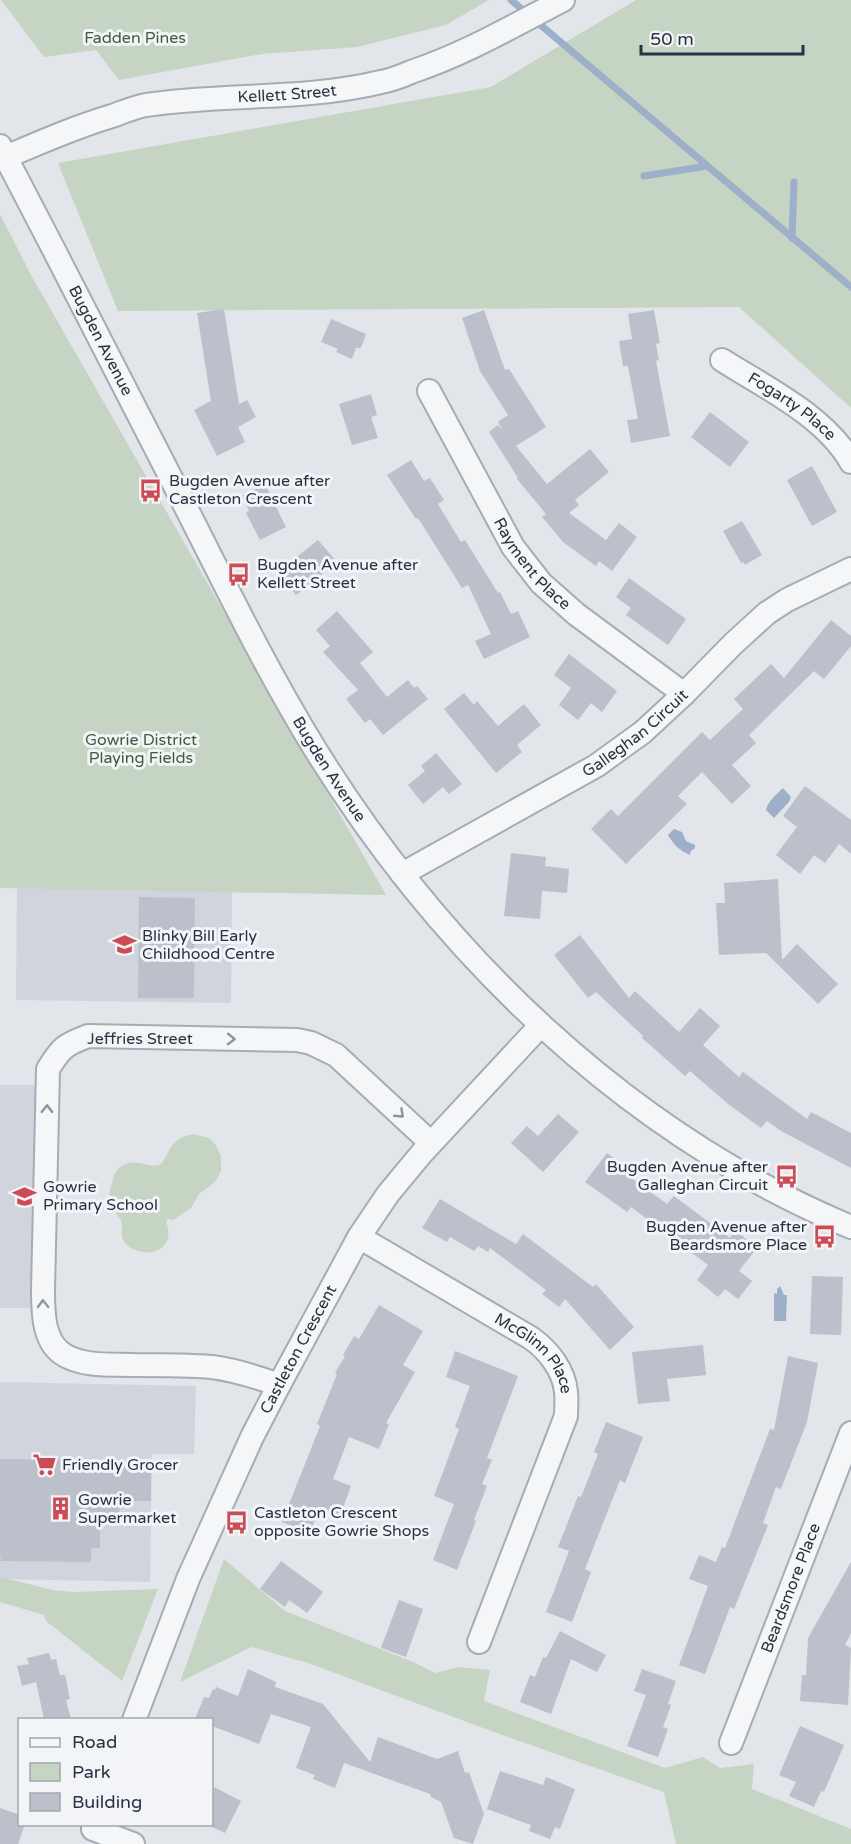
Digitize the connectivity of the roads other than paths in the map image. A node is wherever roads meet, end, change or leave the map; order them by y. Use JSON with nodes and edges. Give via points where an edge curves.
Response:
{"nodes":[{"id":1,"x":561,"y":1,"type":"edge"},
{"id":2,"x":3,"y":152,"type":"edge"},
{"id":3,"x":722,"y":360,"type":"dead end"},
{"id":4,"x":429,"y":391,"type":"dead end"},
{"id":5,"x":851,"y":462,"type":"edge"},
{"id":6,"x":851,"y":569,"type":"edge"},
{"id":7,"x":684,"y":694,"type":"junction"},
{"id":8,"x":402,"y":874,"type":"junction"},
{"id":9,"x":541,"y":1025,"type":"junction"},
{"id":10,"x":431,"y":1143,"type":"junction"},
{"id":11,"x":851,"y":1227,"type":"edge"},
{"id":12,"x":359,"y":1237,"type":"junction"},
{"id":13,"x":279,"y":1385,"type":"junction"},
{"id":14,"x":851,"y":1433,"type":"edge"},
{"id":15,"x":479,"y":1642,"type":"dead end"},
{"id":16,"x":134,"y":1718,"type":"edge"},
{"id":17,"x":731,"y":1743,"type":"dead end"},
{"id":18,"x":91,"y":1833,"type":"edge"},
{"id":19,"x":133,"y":1844,"type":"edge"}],
"edges":[{"from":1,"to":2,"type":"street","name":"Kellett Street","via":[[441,62],[384,82],[310,94],[211,98],[144,106]]},
{"from":2,"to":8,"type":"street","name":"Bugden Avenue","via":[[290,707]]},
{"from":3,"to":5,"type":"street","name":"Fogarty Place","via":[[817,421]]},
{"from":4,"to":7,"type":"street","name":"Rayment Place","via":[[513,547],[541,582],[576,614]]},
{"from":6,"to":7,"type":"street","name":"Galleghan Circuit","via":[[767,613]]},
{"from":7,"to":8,"type":"street","name":"Galleghan Circuit","via":[[643,732],[596,766]]},
{"from":8,"to":9,"type":"street","name":"Bugden Avenue","via":[[468,952]]},
{"from":9,"to":10,"type":"street","name":"Castleton Crescent"},
{"from":9,"to":11,"type":"street","name":"Bugden Avenue","via":[[582,1063],[715,1158]]},
{"from":10,"to":12,"type":"street","name":"Castleton Crescent","via":[[388,1194]]},
{"from":13,"to":10,"type":"street","name":"Jeffries Street","one_way":true,"via":[[245,1373],[213,1368],[91,1364],[65,1356],[54,1344],[43,1315],[48,1069],[60,1051],[88,1036],[297,1040],[336,1055]]},
{"from":12,"to":13,"type":"street","name":"Castleton Crescent"},
{"from":12,"to":15,"type":"street","name":"McGlinn Place","via":[[542,1346],[558,1366],[566,1390],[566,1416]]},
{"from":13,"to":16,"type":"street","name":"Castleton Crescent","via":[[175,1610]]},
{"from":14,"to":17,"type":"street","name":"Beardsmore Place"},
{"from":18,"to":19,"type":"street"}]}
